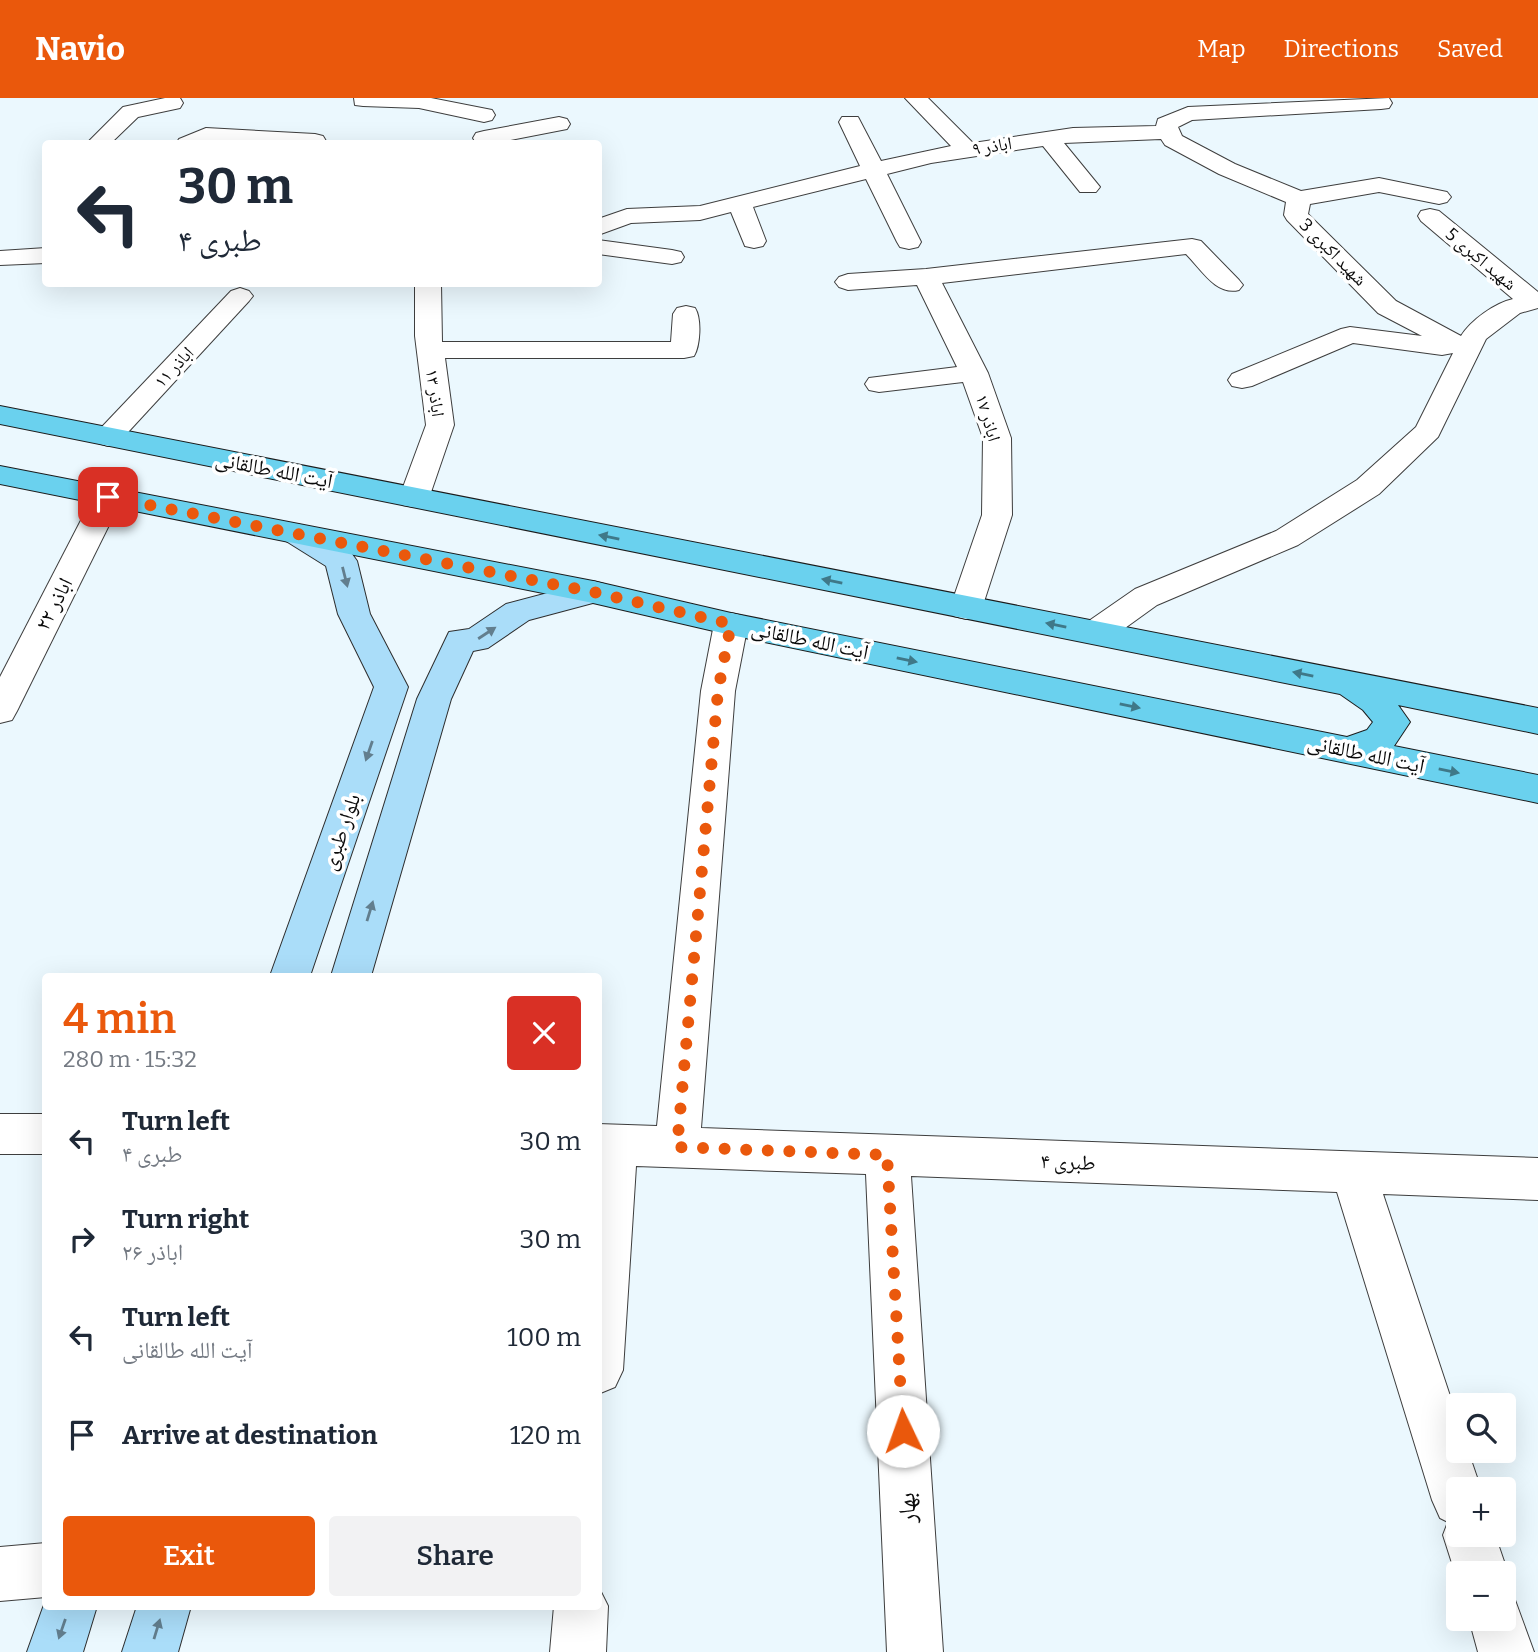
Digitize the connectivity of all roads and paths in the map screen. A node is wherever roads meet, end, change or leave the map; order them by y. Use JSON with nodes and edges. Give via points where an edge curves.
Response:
{"nodes":[{"id":1,"x":916,"y":98,"type":"edge"},
{"id":2,"x":169,"y":100,"type":"edge"},
{"id":3,"x":363,"y":100,"type":"dead end"},
{"id":4,"x":490,"y":106,"type":"edge"},
{"id":5,"x":1390,"y":106,"type":"edge"},
{"id":6,"x":1170,"y":119,"type":"junction"},
{"id":7,"x":850,"y":122,"type":"dead end"},
{"id":8,"x":559,"y":124,"type":"dead end"},
{"id":9,"x":1048,"y":138,"type":"junction"},
{"id":10,"x":197,"y":139,"type":"edge"},
{"id":11,"x":101,"y":140,"type":"edge"},
{"id":12,"x":256,"y":140,"type":"edge"},
{"id":13,"x":484,"y":140,"type":"edge"},
{"id":14,"x":488,"y":140,"type":"edge"},
{"id":15,"x":967,"y":150,"type":"junction"},
{"id":16,"x":876,"y":171,"type":"junction"},
{"id":17,"x":1088,"y":187,"type":"dead end"},
{"id":18,"x":1299,"y":199,"type":"junction"},
{"id":19,"x":740,"y":203,"type":"junction"},
{"id":20,"x":1435,"y":207,"type":"joint"},
{"id":21,"x":602,"y":226,"type":"edge"},
{"id":22,"x":754,"y":240,"type":"dead end"},
{"id":23,"x":909,"y":242,"type":"dead end"},
{"id":24,"x":602,"y":248,"type":"edge"},
{"id":25,"x":42,"y":255,"type":"edge"},
{"id":26,"x":672,"y":257,"type":"dead end"},
{"id":27,"x":0,"y":258,"type":"edge"},
{"id":28,"x":926,"y":277,"type":"junction"},
{"id":29,"x":848,"y":282,"type":"dead end"},
{"id":30,"x":1230,"y":285,"type":"dead end"},
{"id":31,"x":428,"y":287,"type":"edge"},
{"id":32,"x":240,"y":296,"type":"dead end"},
{"id":33,"x":1535,"y":301,"type":"edge"},
{"id":34,"x":686,"y":314,"type":"dead end"},
{"id":35,"x":430,"y":350,"type":"junction"},
{"id":36,"x":1468,"y":350,"type":"junction"},
{"id":37,"x":974,"y":373,"type":"junction"},
{"id":38,"x":1242,"y":380,"type":"dead end"},
{"id":39,"x":879,"y":384,"type":"dead end"},
{"id":40,"x":0,"y":415,"type":"edge"},
{"id":41,"x":108,"y":438,"type":"junction"},
{"id":42,"x":0,"y":475,"type":"edge"},
{"id":43,"x":108,"y":497,"type":"junction"},
{"id":44,"x":414,"y":498,"type":"junction"},
{"id":45,"x":297,"y":534,"type":"junction"},
{"id":46,"x":593,"y":592,"type":"junction"},
{"id":47,"x":966,"y":608,"type":"junction"},
{"id":48,"x":731,"y":624,"type":"junction"},
{"id":49,"x":1095,"y":633,"type":"junction"},
{"id":50,"x":1350,"y":684,"type":"junction"},
{"id":51,"x":0,"y":711,"type":"edge"},
{"id":52,"x":1538,"y":721,"type":"edge"},
{"id":53,"x":1348,"y":750,"type":"junction"},
{"id":54,"x":1538,"y":789,"type":"edge"},
{"id":55,"x":291,"y":973,"type":"edge"},
{"id":56,"x":352,"y":973,"type":"edge"},
{"id":57,"x":42,"y":1133,"type":"edge"},
{"id":58,"x":0,"y":1134,"type":"edge"},
{"id":59,"x":607,"y":1144,"type":"edge"},
{"id":60,"x":677,"y":1147,"type":"junction"},
{"id":61,"x":887,"y":1155,"type":"junction"},
{"id":62,"x":1353,"y":1172,"type":"junction"},
{"id":63,"x":1538,"y":1179,"type":"edge"},
{"id":64,"x":602,"y":1270,"type":"edge"},
{"id":65,"x":1451,"y":1477,"type":"edge"},
{"id":66,"x":42,"y":1570,"type":"edge"},
{"id":67,"x":0,"y":1574,"type":"edge"},
{"id":68,"x":69,"y":1610,"type":"edge"},
{"id":69,"x":163,"y":1610,"type":"edge"},
{"id":70,"x":581,"y":1610,"type":"edge"},
{"id":71,"x":1500,"y":1631,"type":"edge"},
{"id":72,"x":55,"y":1652,"type":"edge"},
{"id":73,"x":150,"y":1652,"type":"edge"},
{"id":74,"x":578,"y":1652,"type":"edge"},
{"id":75,"x":915,"y":1652,"type":"edge"},
{"id":76,"x":1506,"y":1652,"type":"edge"}],
"edges":[{"from":1,"to":15,"type":"street"},
{"from":2,"to":10,"type":"street"},
{"from":2,"to":11,"type":"street","via":[[131,112]]},
{"from":3,"to":4,"type":"street"},
{"from":4,"to":13,"type":"street"},
{"from":5,"to":6,"type":"street","name":"اباذر ۹","via":[[1268,108]]},
{"from":6,"to":9,"type":"street","name":"اباذر ۹"},
{"from":6,"to":18,"type":"street","via":[[1173,140]]},
{"from":7,"to":16,"type":"street"},
{"from":8,"to":14,"type":"street"},
{"from":9,"to":15,"type":"street","name":"اباذر ۹"},
{"from":9,"to":17,"type":"street"},
{"from":10,"to":12,"type":"street"},
{"from":15,"to":16,"type":"street","name":"اباذر ۹"},
{"from":16,"to":19,"type":"street","name":"اباذر ۹"},
{"from":16,"to":23,"type":"street"},
{"from":18,"to":20,"type":"street","name":"شهید اکبری 3","via":[[1379,185]]},
{"from":18,"to":36,"type":"street","name":"شهید اکبری 3","via":[[1296,215],[1387,307]]},
{"from":19,"to":21,"type":"street","name":"اباذر ۹","via":[[700,213],[627,216]]},
{"from":19,"to":22,"type":"street"},
{"from":20,"to":33,"type":"street","name":"شهید اکبری 5"},
{"from":24,"to":26,"type":"street"},
{"from":25,"to":27,"type":"street"},
{"from":28,"to":29,"type":"street"},
{"from":28,"to":30,"type":"street","via":[[1192,246]]},
{"from":28,"to":37,"type":"street","name":"اباذر ۱۷"},
{"from":31,"to":35,"type":"street","name":"اباذر ۱۳"},
{"from":32,"to":41,"type":"street","name":"اباذر ۱۱"},
{"from":33,"to":36,"type":"street","via":[[1511,307],[1475,335]]},
{"from":34,"to":35,"type":"street","via":[[684,350]]},
{"from":35,"to":44,"type":"street","name":"اباذر ۱۳","via":[[440,425]]},
{"from":36,"to":38,"type":"street","via":[[1350,335]]},
{"from":36,"to":49,"type":"street","via":[[1428,431],[1367,487],[1287,538],[1146,597]]},
{"from":37,"to":39,"type":"street"},
{"from":37,"to":47,"type":"street","name":"اباذر ۱۷","via":[[997,438],[997,515]]},
{"from":40,"to":41,"type":"main road","name":"آیت الله طالقانی"},
{"from":41,"to":44,"type":"main road","name":"آیت الله طالقانی"},
{"from":42,"to":43,"type":"main road","name":"آیت الله طالقانی"},
{"from":43,"to":45,"type":"main road","name":"آیت الله طالقانی"},
{"from":43,"to":51,"type":"street","name":"اباذر ۲۲"},
{"from":47,"to":44,"type":"main road","name":"آیت الله طالقانی","one_way":true},
{"from":45,"to":46,"type":"main road","name":"آیت الله طالقانی"},
{"from":45,"to":55,"type":"main road","name":"بلوار طبری","one_way":true,"via":[[341,561],[354,614],[391,687]]},
{"from":46,"to":48,"type":"main road","name":"آیت الله طالقانی"},
{"from":56,"to":46,"type":"main road","one_way":true,"via":[[434,699],[461,640],[477,640],[518,612]]},
{"from":49,"to":47,"type":"main road","name":"آیت الله طالقانی","one_way":true},
{"from":48,"to":53,"type":"main road","name":"آیت الله طالقانی","one_way":true},
{"from":48,"to":60,"type":"street","via":[[718,691]]},
{"from":50,"to":49,"type":"main road","name":"آیت الله طالقانی","one_way":true},
{"from":50,"to":52,"type":"main road","name":"آیت الله طالقانی"},
{"from":50,"to":53,"type":"main road","via":[[1375,701],[1392,722],[1380,739]]},
{"from":53,"to":54,"type":"main road","name":"آیت الله طالقانی","one_way":true},
{"from":57,"to":58,"type":"street"},
{"from":59,"to":60,"type":"street","name":"طبری ۴"},
{"from":59,"to":64,"type":"street"},
{"from":60,"to":61,"type":"street","name":"طبری ۴"},
{"from":61,"to":62,"type":"street","name":"طبری ۴"},
{"from":61,"to":75,"type":"street","name":"بهار"},
{"from":62,"to":63,"type":"street","name":"طبری ۴"},
{"from":62,"to":65,"type":"street"},
{"from":66,"to":67,"type":"street"},
{"from":68,"to":72,"type":"main road","one_way":true},
{"from":73,"to":69,"type":"main road","one_way":true},
{"from":70,"to":74,"type":"street"},
{"from":71,"to":76,"type":"street"}]}
